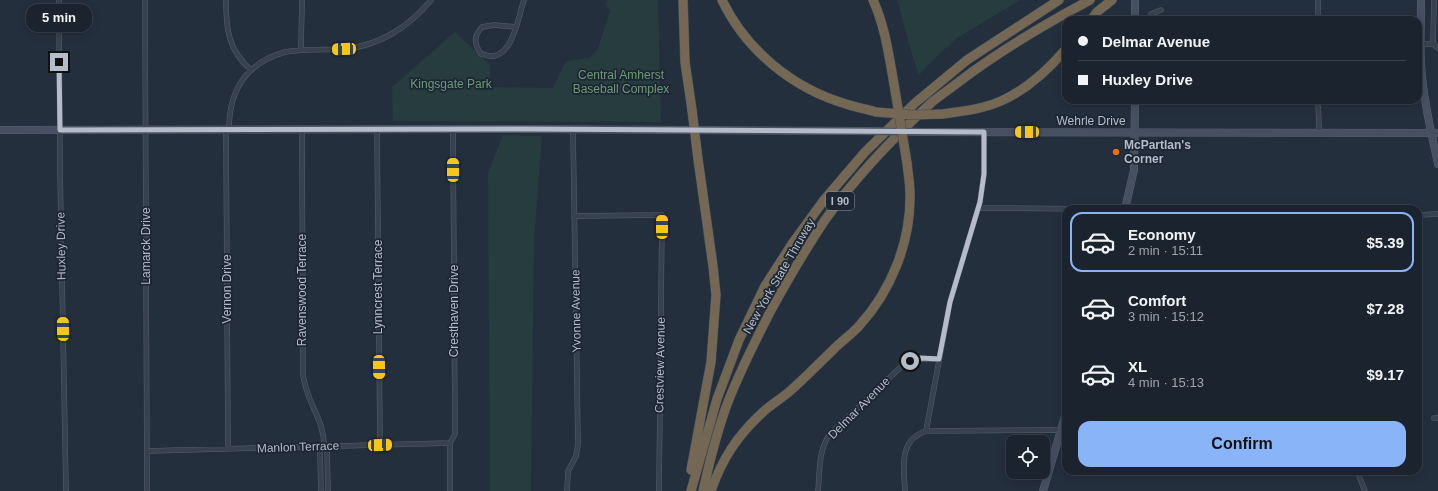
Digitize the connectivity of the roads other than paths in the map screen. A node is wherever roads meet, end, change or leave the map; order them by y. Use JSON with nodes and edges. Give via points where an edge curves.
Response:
{"nodes":[{"id":1,"x":59,"y":0,"type":"edge"},
{"id":2,"x":146,"y":0,"type":"edge"},
{"id":3,"x":226,"y":0,"type":"edge"},
{"id":4,"x":302,"y":0,"type":"edge"},
{"id":5,"x":431,"y":0,"type":"edge"},
{"id":6,"x":524,"y":0,"type":"edge"},
{"id":7,"x":683,"y":0,"type":"edge"},
{"id":8,"x":722,"y":0,"type":"edge"},
{"id":9,"x":873,"y":0,"type":"edge"},
{"id":10,"x":1059,"y":0,"type":"edge"},
{"id":11,"x":1090,"y":0,"type":"edge"},
{"id":12,"x":1112,"y":0,"type":"edge"},
{"id":13,"x":1135,"y":0,"type":"edge"},
{"id":14,"x":1318,"y":0,"type":"edge"},
{"id":15,"x":1421,"y":0,"type":"edge"},
{"id":16,"x":1434,"y":0,"type":"edge"},
{"id":17,"x":1161,"y":10,"type":"dead end"},
{"id":18,"x":1095,"y":16,"type":"edge"},
{"id":19,"x":1135,"y":16,"type":"edge"},
{"id":20,"x":1151,"y":16,"type":"edge"},
{"id":21,"x":1318,"y":16,"type":"edge"},
{"id":22,"x":1421,"y":16,"type":"edge"},
{"id":23,"x":515,"y":27,"type":"junction"},
{"id":24,"x":1422,"y":44,"type":"edge"},
{"id":25,"x":1433,"y":44,"type":"junction"},
{"id":26,"x":1438,"y":48,"type":"edge"},
{"id":27,"x":301,"y":50,"type":"junction"},
{"id":28,"x":1062,"y":53,"type":"edge"},
{"id":29,"x":251,"y":70,"type":"junction"},
{"id":30,"x":1422,"y":80,"type":"edge"},
{"id":31,"x":1135,"y":104,"type":"edge"},
{"id":32,"x":1318,"y":104,"type":"edge"},
{"id":33,"x":227,"y":129,"type":"junction"},
{"id":34,"x":377,"y":129,"type":"junction"},
{"id":35,"x":453,"y":129,"type":"junction"},
{"id":36,"x":0,"y":130,"type":"edge"},
{"id":37,"x":60,"y":130,"type":"junction"},
{"id":38,"x":146,"y":130,"type":"junction"},
{"id":39,"x":302,"y":130,"type":"junction"},
{"id":40,"x":573,"y":130,"type":"junction"},
{"id":41,"x":984,"y":132,"type":"junction"},
{"id":42,"x":1135,"y":132,"type":"junction"},
{"id":43,"x":1320,"y":132,"type":"junction"},
{"id":44,"x":1435,"y":133,"type":"edge"},
{"id":45,"x":1438,"y":164,"type":"edge"},
{"id":46,"x":1126,"y":205,"type":"edge"},
{"id":47,"x":979,"y":208,"type":"junction"},
{"id":48,"x":1062,"y":209,"type":"edge"},
{"id":49,"x":1438,"y":214,"type":"edge"},
{"id":50,"x":1422,"y":215,"type":"edge"},
{"id":51,"x":574,"y":216,"type":"junction"},
{"id":52,"x":939,"y":359,"type":"junction"},
{"id":53,"x":926,"y":431,"type":"junction"},
{"id":54,"x":1062,"y":434,"type":"edge"},
{"id":55,"x":450,"y":443,"type":"junction"},
{"id":56,"x":380,"y":445,"type":"junction"},
{"id":57,"x":324,"y":446,"type":"junction"},
{"id":58,"x":228,"y":449,"type":"junction"},
{"id":59,"x":147,"y":451,"type":"junction"},
{"id":60,"x":1358,"y":475,"type":"edge"},
{"id":61,"x":321,"y":483,"type":"junction"},
{"id":62,"x":328,"y":483,"type":"junction"},
{"id":63,"x":66,"y":491,"type":"edge"},
{"id":64,"x":147,"y":491,"type":"edge"},
{"id":65,"x":321,"y":491,"type":"edge"},
{"id":66,"x":328,"y":491,"type":"edge"},
{"id":67,"x":450,"y":491,"type":"edge"},
{"id":68,"x":567,"y":491,"type":"edge"},
{"id":69,"x":659,"y":491,"type":"edge"},
{"id":70,"x":690,"y":491,"type":"edge"},
{"id":71,"x":703,"y":491,"type":"edge"},
{"id":72,"x":711,"y":491,"type":"edge"},
{"id":73,"x":818,"y":491,"type":"edge"},
{"id":74,"x":905,"y":491,"type":"edge"},
{"id":75,"x":1043,"y":491,"type":"edge"},
{"id":76,"x":1365,"y":491,"type":"edge"}],
"edges":[{"from":1,"to":37,"type":"street","name":"Huxley Drive"},
{"from":2,"to":38,"type":"street","name":"Lamarck Drive"},
{"from":3,"to":29,"type":"street","via":[[229,39],[237,54]]},
{"from":4,"to":27,"type":"street"},
{"from":5,"to":27,"type":"street","name":"Vernon Drive","via":[[403,28],[372,43],[344,49]]},
{"from":6,"to":23,"type":"street"},
{"from":7,"to":70,"type":"highway","bridge":true,"via":[[685,62],[716,295],[711,362],[690,476]]},
{"from":8,"to":28,"type":"highway","bridge":true,"via":[[741,32],[773,66],[794,81],[845,104],[876,112],[943,114],[978,108],[1000,101],[1022,89]]},
{"from":9,"to":72,"type":"highway","bridge":true,"via":[[887,43],[907,163],[910,211],[904,243],[891,278],[859,326],[790,392],[762,412],[740,435],[717,473]]},
{"from":10,"to":70,"type":"highway","name":"New York State Thruway","number":"I 90","via":[[966,60],[926,94],[865,152],[824,200],[765,286],[738,340],[717,399]]},
{"from":11,"to":71,"type":"highway","name":"New York State Thruway","number":"I 90","via":[[1025,36],[933,102],[885,148],[846,192],[801,257],[750,352],[725,410]]},
{"from":12,"to":18,"type":"highway"},
{"from":13,"to":19,"type":"street"},
{"from":14,"to":21,"type":"street"},
{"from":15,"to":22,"type":"street"},
{"from":16,"to":25,"type":"street"},
{"from":17,"to":20,"type":"street"},
{"from":23,"to":23,"type":"street","via":[[511,42],[504,52],[493,56],[481,54],[475,45],[476,34],[482,27]]},
{"from":24,"to":25,"type":"street"},
{"from":25,"to":26,"type":"street"},
{"from":27,"to":29,"type":"street","name":"Vernon Drive","via":[[276,54]]},
{"from":29,"to":33,"type":"street","name":"Vernon Drive","via":[[238,86]]},
{"from":30,"to":44,"type":"street"},
{"from":31,"to":42,"type":"street"},
{"from":32,"to":43,"type":"street"},
{"from":33,"to":38,"type":"street","name":"Wehrle Drive"},
{"from":33,"to":39,"type":"street","name":"Wehrle Drive"},
{"from":33,"to":58,"type":"street","name":"Vernon Drive"},
{"from":34,"to":35,"type":"street","name":"Wehrle Drive"},
{"from":34,"to":39,"type":"street","name":"Wehrle Drive"},
{"from":34,"to":56,"type":"street","name":"Lynncrest Terrace"},
{"from":35,"to":40,"type":"street","name":"Wehrle Drive"},
{"from":35,"to":55,"type":"street","name":"Cresthaven Drive","via":[[455,434]]},
{"from":36,"to":37,"type":"street","name":"Wehrle Drive"},
{"from":37,"to":38,"type":"street","name":"Wehrle Drive"},
{"from":37,"to":63,"type":"street","name":"Huxley Drive"},
{"from":38,"to":59,"type":"street","name":"Lamarck Drive"},
{"from":39,"to":57,"type":"street","name":"Ravenswood Terrace","via":[[303,375],[320,420]]},
{"from":40,"to":41,"type":"street","name":"Wehrle Drive","bridge":true},
{"from":40,"to":51,"type":"street","name":"Yvonne Avenue"},
{"from":41,"to":42,"type":"street","name":"Wehrle Drive"},
{"from":41,"to":47,"type":"street","via":[[984,174]]},
{"from":42,"to":43,"type":"street","name":"Wehrle Drive"},
{"from":42,"to":46,"type":"street","via":[[1134,170]]},
{"from":43,"to":44,"type":"street","name":"Wehrle Drive"},
{"from":44,"to":45,"type":"street"},
{"from":47,"to":48,"type":"street"},
{"from":47,"to":52,"type":"street","via":[[950,302]]},
{"from":49,"to":50,"type":"street"},
{"from":51,"to":68,"type":"street","name":"Yvonne Avenue","via":[[578,444],[576,456],[568,470]]},
{"from":51,"to":69,"type":"street","name":"Crestview Avenue","via":[[662,215]]},
{"from":52,"to":53,"type":"street"},
{"from":52,"to":73,"type":"street","name":"Delmar Avenue","via":[[921,358],[903,365],[830,434],[822,450]]},
{"from":53,"to":54,"type":"street"},
{"from":53,"to":74,"type":"street","via":[[916,435],[904,454]]},
{"from":54,"to":75,"type":"street"},
{"from":55,"to":56,"type":"street","name":"Manlon Terrace"},
{"from":55,"to":67,"type":"street","name":"Cresthaven Drive"},
{"from":56,"to":57,"type":"street","name":"Manlon Terrace"},
{"from":57,"to":58,"type":"street","name":"Manlon Terrace"},
{"from":57,"to":61,"type":"street","name":"Ravenswood Terrace","via":[[320,450]]},
{"from":57,"to":62,"type":"street","name":"Ravenswood Terrace","via":[[327,449]]},
{"from":58,"to":59,"type":"street","name":"Manlon Terrace"},
{"from":59,"to":64,"type":"street","name":"Lamarck Drive"},
{"from":60,"to":76,"type":"street"},
{"from":61,"to":62,"type":"street"},
{"from":61,"to":65,"type":"street","name":"Ravenswood Terrace"},
{"from":62,"to":66,"type":"street","name":"Ravenswood Terrace"}]}
